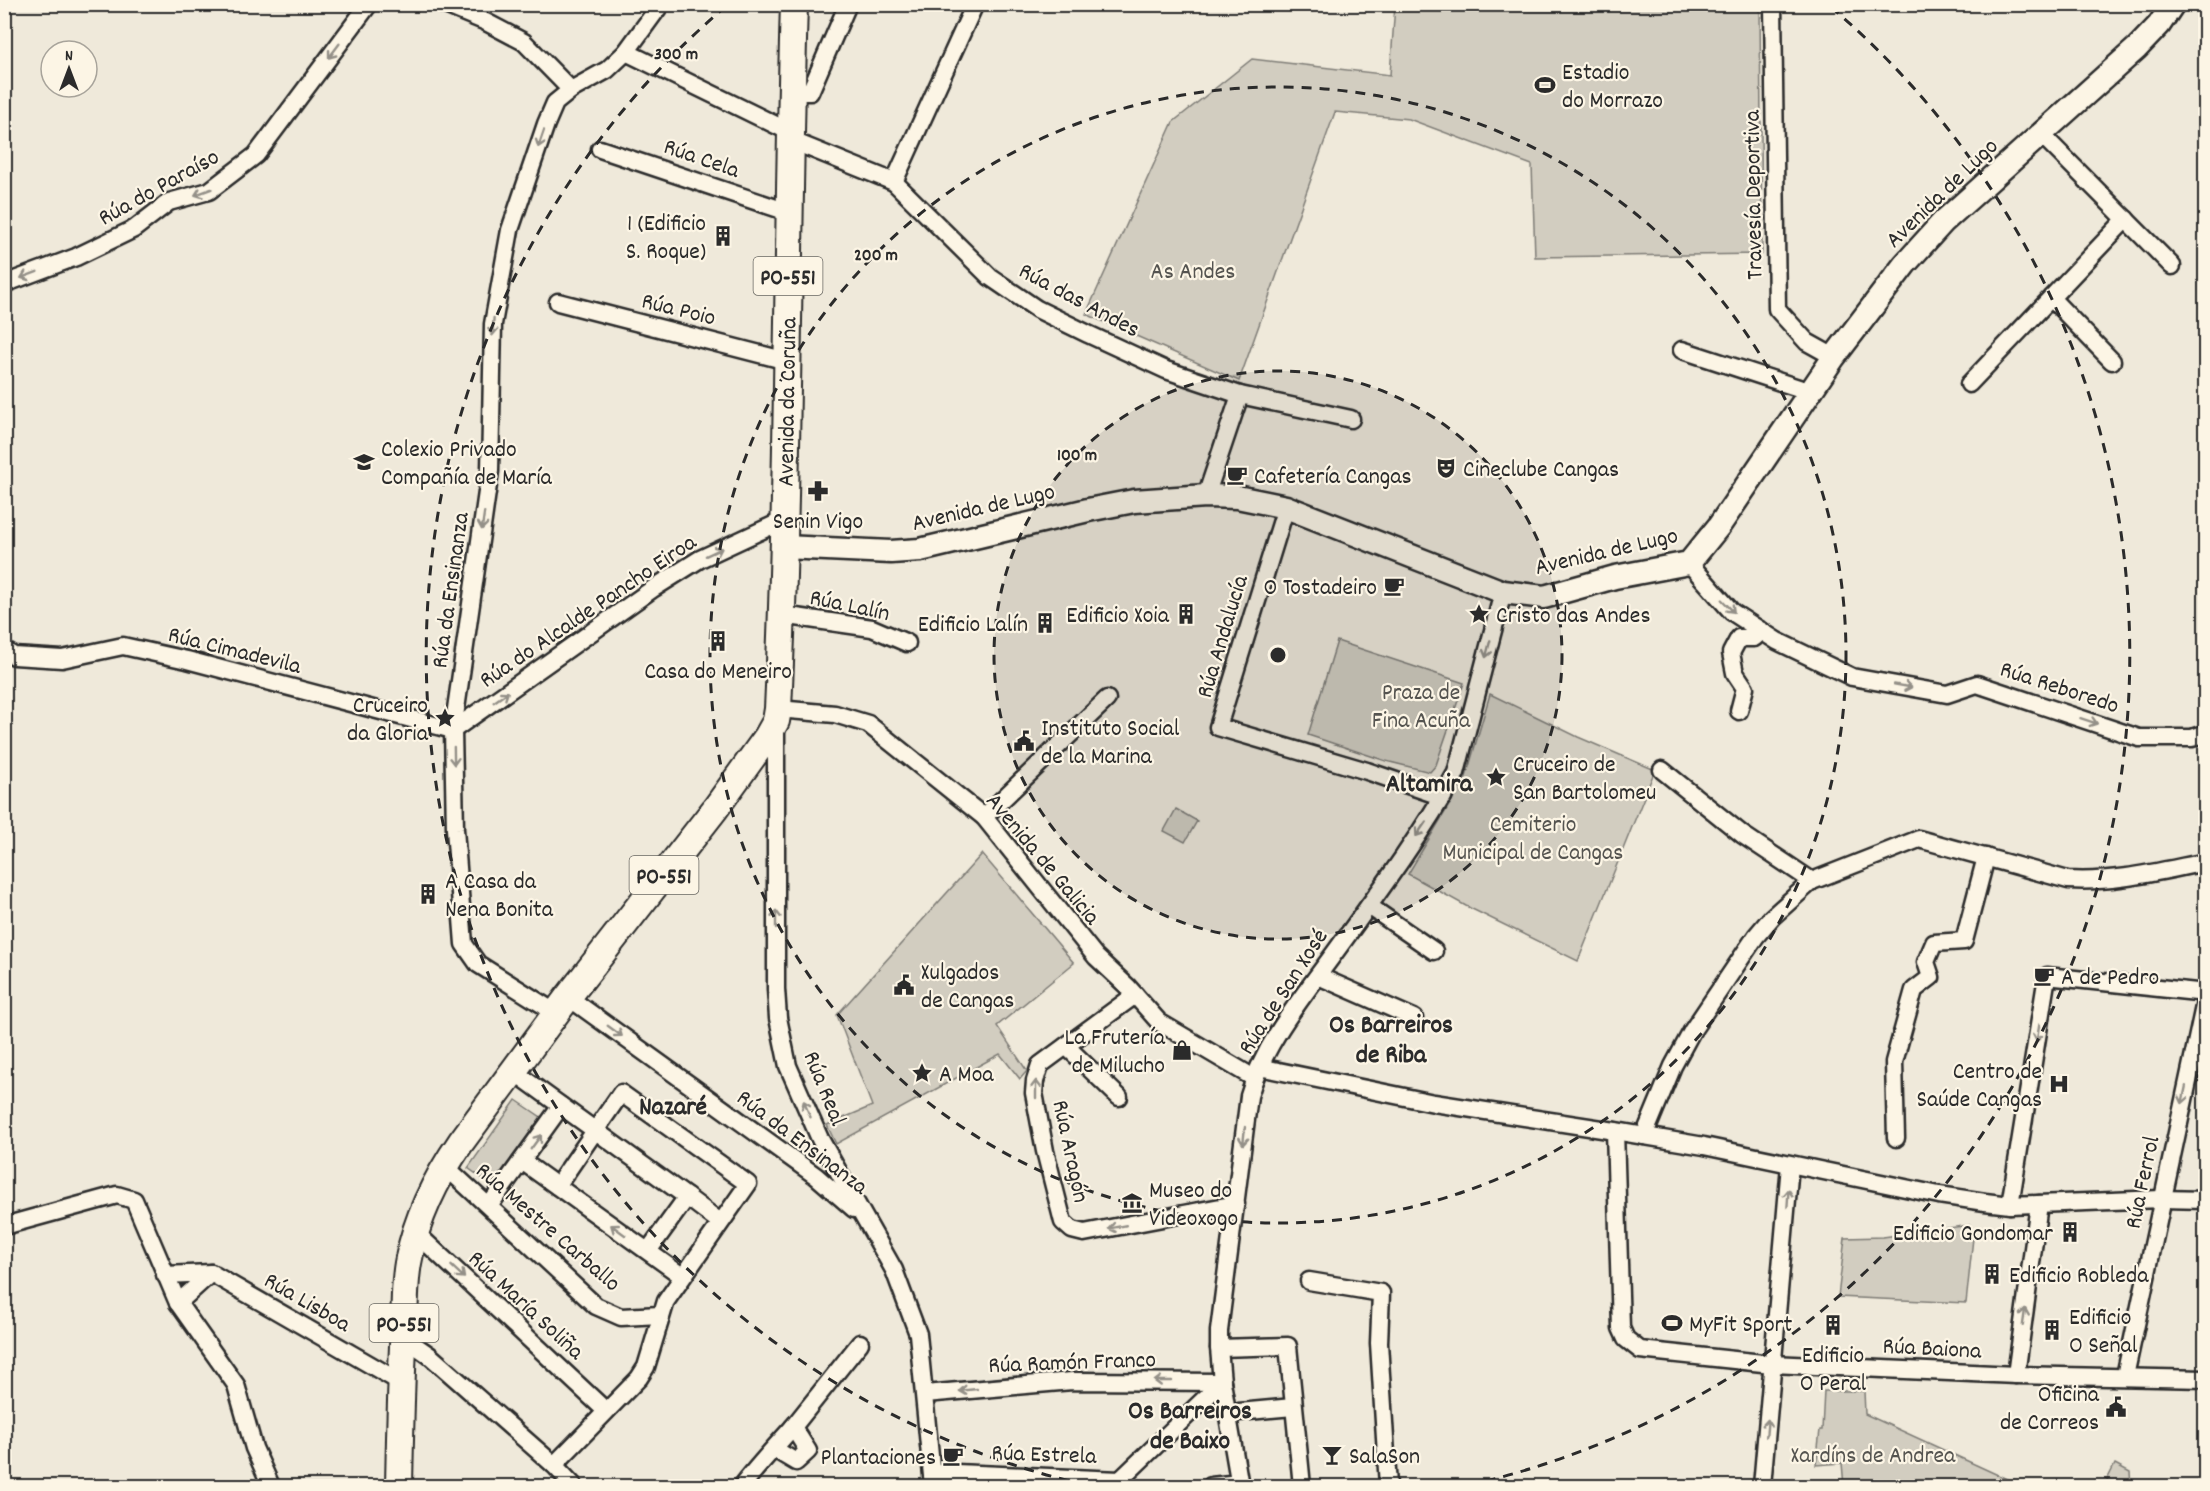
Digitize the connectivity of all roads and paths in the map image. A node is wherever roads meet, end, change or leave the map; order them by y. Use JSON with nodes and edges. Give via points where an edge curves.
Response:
{"nodes":[{"id":1,"x":369,"y":4,"type":"edge"},
{"id":2,"x":443,"y":4,"type":"edge"},
{"id":3,"x":661,"y":4,"type":"edge"},
{"id":4,"x":794,"y":4,"type":"edge"},
{"id":5,"x":848,"y":4,"type":"edge"},
{"id":6,"x":975,"y":4,"type":"edge"},
{"id":7,"x":1773,"y":4,"type":"edge"},
{"id":8,"x":2171,"y":5,"type":"edge"},
{"id":9,"x":626,"y":52,"type":"junction"},
{"id":10,"x":571,"y":90,"type":"junction"},
{"id":11,"x":791,"y":92,"type":"junction"},
{"id":12,"x":2041,"y":134,"type":"junction"},
{"id":13,"x":790,"y":136,"type":"junction"},
{"id":14,"x":600,"y":148,"type":"dead end"},
{"id":15,"x":894,"y":182,"type":"junction"},
{"id":16,"x":788,"y":212,"type":"junction"},
{"id":17,"x":2126,"y":219,"type":"junction"},
{"id":18,"x":2172,"y":266,"type":"dead end"},
{"id":19,"x":5,"y":284,"type":"edge"},
{"id":20,"x":2051,"y":298,"type":"junction"},
{"id":21,"x":558,"y":302,"type":"dead end"},
{"id":22,"x":1682,"y":350,"type":"dead end"},
{"id":23,"x":1834,"y":357,"type":"junction"},
{"id":24,"x":788,"y":361,"type":"junction"},
{"id":25,"x":2112,"y":361,"type":"dead end"},
{"id":26,"x":1969,"y":384,"type":"dead end"},
{"id":27,"x":1811,"y":392,"type":"junction"},
{"id":28,"x":1240,"y":395,"type":"junction"},
{"id":29,"x":1351,"y":419,"type":"dead end"},
{"id":30,"x":1206,"y":496,"type":"junction"},
{"id":31,"x":1286,"y":507,"type":"junction"},
{"id":32,"x":784,"y":520,"type":"junction"},
{"id":33,"x":784,"y":547,"type":"junction"},
{"id":34,"x":1689,"y":562,"type":"junction"},
{"id":35,"x":1503,"y":592,"type":"junction"},
{"id":36,"x":782,"y":615,"type":"junction"},
{"id":37,"x":1761,"y":631,"type":"junction"},
{"id":38,"x":908,"y":643,"type":"dead end"},
{"id":39,"x":4,"y":650,"type":"edge"},
{"id":40,"x":1107,"y":699,"type":"dead end"},
{"id":41,"x":1740,"y":711,"type":"dead end"},
{"id":42,"x":777,"y":715,"type":"junction"},
{"id":43,"x":453,"y":730,"type":"junction"},
{"id":44,"x":2205,"y":733,"type":"edge"},
{"id":45,"x":1662,"y":771,"type":"dead end"},
{"id":46,"x":1443,"y":797,"type":"junction"},
{"id":47,"x":984,"y":817,"type":"junction"},
{"id":48,"x":1986,"y":857,"type":"junction"},
{"id":49,"x":2205,"y":862,"type":"edge"},
{"id":50,"x":1812,"y":881,"type":"junction"},
{"id":51,"x":1369,"y":906,"type":"junction"},
{"id":52,"x":1434,"y":951,"type":"dead end"},
{"id":53,"x":1318,"y":976,"type":"junction"},
{"id":54,"x":1135,"y":995,"type":"junction"},
{"id":55,"x":2205,"y":995,"type":"edge"},
{"id":56,"x":562,"y":1005,"type":"junction"},
{"id":57,"x":1414,"y":1018,"type":"dead end"},
{"id":58,"x":1066,"y":1046,"type":"junction"},
{"id":59,"x":513,"y":1071,"type":"junction"},
{"id":60,"x":1256,"y":1072,"type":"junction"},
{"id":61,"x":1119,"y":1097,"type":"dead end"},
{"id":62,"x":561,"y":1106,"type":"junction"},
{"id":63,"x":595,"y":1131,"type":"junction"},
{"id":64,"x":1615,"y":1131,"type":"junction"},
{"id":65,"x":1644,"y":1136,"type":"junction"},
{"id":66,"x":1896,"y":1138,"type":"dead end"},
{"id":67,"x":522,"y":1161,"type":"junction"},
{"id":68,"x":1790,"y":1165,"type":"junction"},
{"id":69,"x":445,"y":1166,"type":"junction"},
{"id":70,"x":557,"y":1186,"type":"junction"},
{"id":71,"x":687,"y":1197,"type":"junction"},
{"id":72,"x":2161,"y":1199,"type":"junction"},
{"id":73,"x":2205,"y":1200,"type":"edge"},
{"id":74,"x":1236,"y":1204,"type":"junction"},
{"id":75,"x":2040,"y":1204,"type":"junction"},
{"id":76,"x":2010,"y":1205,"type":"junction"},
{"id":77,"x":489,"y":1206,"type":"junction"},
{"id":78,"x":863,"y":1217,"type":"junction"},
{"id":79,"x":720,"y":1222,"type":"junction"},
{"id":80,"x":4,"y":1226,"type":"edge"},
{"id":81,"x":416,"y":1232,"type":"junction"},
{"id":82,"x":648,"y":1251,"type":"junction"},
{"id":83,"x":165,"y":1275,"type":"junction"},
{"id":84,"x":216,"y":1276,"type":"junction"},
{"id":85,"x":682,"y":1276,"type":"junction"},
{"id":86,"x":1309,"y":1281,"type":"dead end"},
{"id":87,"x":178,"y":1302,"type":"junction"},
{"id":88,"x":660,"y":1315,"type":"junction"},
{"id":89,"x":403,"y":1337,"type":"junction"},
{"id":90,"x":860,"y":1343,"type":"dead end"},
{"id":91,"x":1219,"y":1348,"type":"junction"},
{"id":92,"x":1772,"y":1364,"type":"junction"},
{"id":93,"x":2016,"y":1375,"type":"junction"},
{"id":94,"x":2125,"y":1376,"type":"junction"},
{"id":95,"x":2205,"y":1379,"type":"edge"},
{"id":96,"x":1221,"y":1382,"type":"junction"},
{"id":97,"x":402,"y":1383,"type":"junction"},
{"id":98,"x":925,"y":1394,"type":"junction"},
{"id":99,"x":1293,"y":1407,"type":"junction"},
{"id":100,"x":606,"y":1411,"type":"junction"},
{"id":101,"x":1228,"y":1413,"type":"junction"},
{"id":102,"x":793,"y":1426,"type":"junction"},
{"id":103,"x":774,"y":1449,"type":"junction"},
{"id":104,"x":554,"y":1465,"type":"junction"},
{"id":105,"x":933,"y":1479,"type":"edge"},
{"id":106,"x":1098,"y":1483,"type":"edge"},
{"id":107,"x":1126,"y":1483,"type":"edge"},
{"id":108,"x":1239,"y":1485,"type":"edge"},
{"id":109,"x":271,"y":1486,"type":"edge"},
{"id":110,"x":399,"y":1486,"type":"edge"},
{"id":111,"x":574,"y":1486,"type":"edge"},
{"id":112,"x":742,"y":1486,"type":"edge"},
{"id":113,"x":1210,"y":1486,"type":"edge"},
{"id":114,"x":1302,"y":1486,"type":"edge"},
{"id":115,"x":1388,"y":1486,"type":"edge"},
{"id":116,"x":1762,"y":1486,"type":"edge"}],
"edges":[{"from":1,"to":19,"type":"street","name":"Rúa do Paraíso","one_way":true,"via":[[256,155],[209,191],[169,202],[134,229],[76,257]]},
{"from":2,"to":10,"type":"street","via":[[524,42]]},
{"from":3,"to":9,"type":"street","name":"Rúa da Ensinanza"},
{"from":4,"to":11,"type":"main road","name":"Avenida da Coruña","number":"PO-551"},
{"from":5,"to":11,"type":"street","via":[[810,92]]},
{"from":6,"to":15,"type":"street"},
{"from":7,"to":23,"type":"street","name":"Travesía Deportiva","via":[[1777,309],[1807,342]]},
{"from":8,"to":12,"type":"street","name":"Avenida de Lugo","via":[[2160,25]]},
{"from":9,"to":10,"type":"street","name":"Rúa da Ensinanza","via":[[607,70]]},
{"from":9,"to":13,"type":"street","name":"Rúa das Andes"},
{"from":10,"to":43,"type":"street","name":"Rúa da Ensinanza","one_way":true,"via":[[555,103],[510,230],[493,324],[490,471]]},
{"from":11,"to":13,"type":"main road","name":"Avenida da Coruña","number":"PO-551"},
{"from":12,"to":17,"type":"street"},
{"from":12,"to":23,"type":"street","name":"Avenida de Lugo","via":[[1943,222],[1905,264]]},
{"from":13,"to":15,"type":"street","name":"Rúa das Andes"},
{"from":13,"to":16,"type":"main road","name":"Avenida da Coruña","number":"PO-551"},
{"from":14,"to":16,"type":"street","name":"Rúa Cela"},
{"from":15,"to":28,"type":"street","name":"Rúa das Andes","via":[[990,277],[1037,309],[1166,370]]},
{"from":16,"to":24,"type":"main road","name":"Avenida da Coruña","number":"PO-551"},
{"from":17,"to":18,"type":"street"},
{"from":17,"to":20,"type":"street"},
{"from":20,"to":25,"type":"street"},
{"from":20,"to":26,"type":"street"},
{"from":21,"to":24,"type":"street","name":"Rúa Poio"},
{"from":22,"to":27,"type":"street"},
{"from":23,"to":27,"type":"street","name":"Avenida de Lugo"},
{"from":24,"to":32,"type":"main road","name":"Avenida da Coruña","number":"PO-551"},
{"from":27,"to":34,"type":"street","name":"Avenida de Lugo","via":[[1719,526]]},
{"from":28,"to":29,"type":"street","name":"Rúa das Andes"},
{"from":28,"to":30,"type":"street"},
{"from":30,"to":31,"type":"street","name":"Avenida de Lugo","via":[[1236,497]]},
{"from":30,"to":33,"type":"street","name":"Avenida de Lugo","via":[[1111,505],[920,550]]},
{"from":31,"to":35,"type":"street","name":"Avenida de Lugo"},
{"from":31,"to":46,"type":"street","name":"Rúa Andalucía","via":[[1218,727]]},
{"from":32,"to":33,"type":"main road","name":"Avenida da Coruña","number":"PO-551"},
{"from":43,"to":32,"type":"street","name":"Rúa do Alcalde Pancho Eiroa","one_way":true,"via":[[654,588],[700,559]]},
{"from":33,"to":36,"type":"main road","number":"PO-551"},
{"from":34,"to":35,"type":"street","name":"Avenida de Lugo","via":[[1545,597]]},
{"from":34,"to":37,"type":"street","name":"Rúa Reboredo","one_way":true,"via":[[1732,612]]},
{"from":35,"to":46,"type":"street","name":"Rúa de San Xosé","one_way":true,"via":[[1456,773]]},
{"from":36,"to":38,"type":"street","name":"Rúa Lalín","via":[[872,628]]},
{"from":36,"to":42,"type":"main road","number":"PO-551"},
{"from":37,"to":41,"type":"street","via":[[1755,638],[1740,638],[1731,653],[1735,673],[1745,688]]},
{"from":37,"to":44,"type":"street","name":"Rúa Reboredo","one_way":true,"via":[[1851,677],[1947,694],[1977,684],[2139,738],[2192,738]]},
{"from":39,"to":43,"type":"street","name":"Rúa Cimadevila","via":[[14,656],[62,659],[123,646]]},
{"from":40,"to":47,"type":"street"},
{"from":42,"to":47,"type":"street","name":"Avenida de Galicia","via":[[835,714],[868,724]]},
{"from":42,"to":56,"type":"main road","number":"PO-551","via":[[767,737],[715,809]]},
{"from":78,"to":42,"type":"street","name":"Rúa Real","one_way":true,"via":[[820,1139],[788,1066],[778,1018]]},
{"from":43,"to":56,"type":"street","name":"Rúa da Ensinanza","one_way":true,"via":[[455,829],[464,944],[478,964]]},
{"from":45,"to":50,"type":"street","via":[[1743,835]]},
{"from":46,"to":51,"type":"street","name":"Rúa de San Xosé","one_way":true},
{"from":47,"to":54,"type":"street","name":"Avenida de Galicia","via":[[1096,957]]},
{"from":48,"to":49,"type":"street","via":[[2068,880],[2091,882]]},
{"from":48,"to":50,"type":"street","via":[[1920,839]]},
{"from":48,"to":66,"type":"street","via":[[1964,940],[1934,943],[1926,962],[1931,978],[1914,990],[1894,1062]]},
{"from":50,"to":65,"type":"street","via":[[1756,936],[1692,1031],[1673,1065]]},
{"from":51,"to":52,"type":"street"},
{"from":51,"to":53,"type":"street","name":"Rúa de San Xosé"},
{"from":53,"to":57,"type":"street"},
{"from":53,"to":60,"type":"street","name":"Rúa de San Xosé","via":[[1277,1033]]},
{"from":54,"to":58,"type":"street","name":"Rúa Aragón"},
{"from":54,"to":60,"type":"street","name":"Avenida de Galicia","via":[[1159,1022]]},
{"from":55,"to":72,"type":"street","name":"Rúa Ferrol","one_way":true},
{"from":55,"to":76,"type":"street","one_way":true,"via":[[2048,976]]},
{"from":56,"to":59,"type":"main road","number":"PO-551"},
{"from":56,"to":78,"type":"street","name":"Rúa da Ensinanza","one_way":true,"via":[[816,1176]]},
{"from":58,"to":61,"type":"street"},
{"from":74,"to":58,"type":"street","name":"Rúa Aragón","one_way":true,"via":[[1084,1233],[1071,1230],[1059,1211],[1034,1093],[1040,1065]]},
{"from":59,"to":62,"type":"street"},
{"from":59,"to":69,"type":"main road","number":"PO-551"},
{"from":60,"to":64,"type":"street","name":"Avenida de Galicia"},
{"from":60,"to":74,"type":"street","name":"Rúa de San Xosé","one_way":true,"via":[[1248,1103]]},
{"from":62,"to":63,"type":"street"},
{"from":67,"to":62,"type":"street","one_way":true},
{"from":63,"to":70,"type":"street"},
{"from":63,"to":71,"type":"street"},
{"from":63,"to":79,"type":"street","via":[[621,1093],[748,1184]]},
{"from":64,"to":65,"type":"street","name":"Avenida de Galicia"},
{"from":64,"to":92,"type":"street","name":"Rúa Baiona","via":[[1621,1328],[1626,1339],[1635,1348],[1657,1353]]},
{"from":65,"to":68,"type":"street","name":"Avenida de Galicia"},
{"from":67,"to":70,"type":"street"},
{"from":67,"to":77,"type":"street"},
{"from":68,"to":76,"type":"street","name":"Avenida de Galicia"},
{"from":92,"to":68,"type":"street","one_way":true},
{"from":69,"to":77,"type":"street","name":"Rúa Mestre Carballo"},
{"from":69,"to":81,"type":"main road","number":"PO-551"},
{"from":82,"to":70,"type":"street","one_way":true},
{"from":71,"to":79,"type":"street"},
{"from":71,"to":82,"type":"street"},
{"from":72,"to":73,"type":"street","name":"Avenida de Galicia"},
{"from":72,"to":75,"type":"street","name":"Avenida de Galicia"},
{"from":72,"to":94,"type":"street","name":"Rúa Ferrol"},
{"from":74,"to":91,"type":"street","name":"Rúa de San Xosé"},
{"from":75,"to":76,"type":"street","name":"Avenida de Galicia"},
{"from":93,"to":75,"type":"street","one_way":true},
{"from":77,"to":88,"type":"street","name":"Rúa Mestre Carballo","via":[[596,1306],[621,1317]]},
{"from":78,"to":98,"type":"street","name":"Rúa Real","via":[[906,1297],[918,1334]]},
{"from":79,"to":85,"type":"street"},
{"from":80,"to":83,"type":"street","via":[[117,1195],[134,1200]]},
{"from":81,"to":89,"type":"main road","number":"PO-551","via":[[408,1260]]},
{"from":81,"to":100,"type":"street","name":"Rúa María Soliña","one_way":true},
{"from":82,"to":85,"type":"street"},
{"from":83,"to":84,"type":"street"},
{"from":83,"to":87,"type":"street"},
{"from":84,"to":87,"type":"street"},
{"from":84,"to":97,"type":"street","name":"Rúa Lisboa"},
{"from":85,"to":88,"type":"street"},
{"from":86,"to":115,"type":"street","via":[[1381,1293],[1379,1343]]},
{"from":87,"to":109,"type":"street","via":[[236,1385],[254,1448]]},
{"from":88,"to":100,"type":"street","via":[[646,1367]]},
{"from":89,"to":97,"type":"main road","number":"PO-551"},
{"from":89,"to":104,"type":"street","via":[[429,1354]]},
{"from":90,"to":102,"type":"street"},
{"from":91,"to":96,"type":"street","name":"Rúa de San Xosé"},
{"from":91,"to":99,"type":"street","via":[[1288,1346]]},
{"from":92,"to":93,"type":"street","name":"Rúa Baiona"},
{"from":116,"to":92,"type":"street","one_way":true},
{"from":93,"to":94,"type":"street","name":"Rúa Baiona"},
{"from":94,"to":95,"type":"street","name":"Rúa Baiona"},
{"from":96,"to":98,"type":"street","name":"Rúa Ramón Franco","one_way":true,"via":[[1072,1381]]},
{"from":96,"to":101,"type":"street","name":"Rúa de San Xosé"},
{"from":96,"to":107,"type":"street","name":"Rúa Estrela"},
{"from":97,"to":110,"type":"main road","number":"PO-551"},
{"from":98,"to":105,"type":"street","name":"Rúa Real"},
{"from":99,"to":101,"type":"street"},
{"from":99,"to":114,"type":"street"},
{"from":100,"to":104,"type":"street"},
{"from":101,"to":108,"type":"street","name":"Rúa de San Xosé"},
{"from":102,"to":103,"type":"street"},
{"from":102,"to":103,"type":"street","via":[[808,1451],[796,1462]]},
{"from":103,"to":112,"type":"street"},
{"from":104,"to":111,"type":"street"},
{"from":105,"to":106,"type":"street","name":"Rúa Estrela"},
{"from":106,"to":107,"type":"street","name":"Rúa Estrela"},
{"from":108,"to":113,"type":"street"}]}
